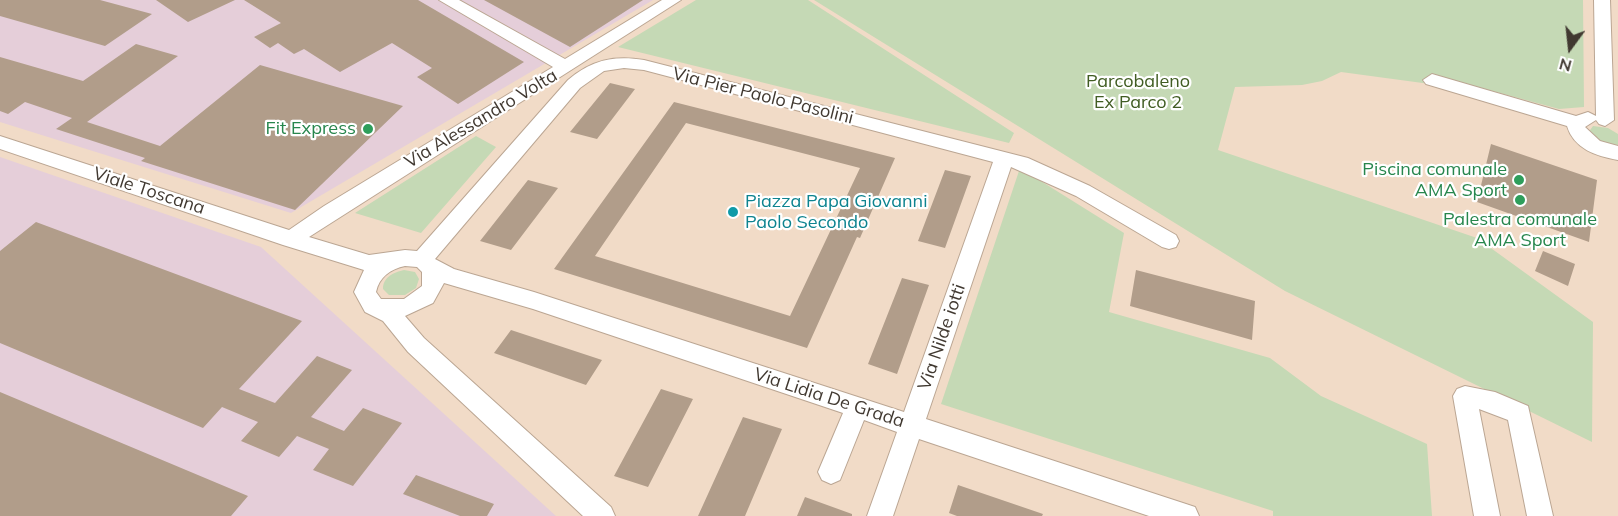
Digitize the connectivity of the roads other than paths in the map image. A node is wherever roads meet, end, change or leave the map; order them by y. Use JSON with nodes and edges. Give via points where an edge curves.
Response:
{"nodes":[{"id":1,"x":447,"y":0,"type":"edge"},
{"id":2,"x":673,"y":0,"type":"edge"},
{"id":3,"x":1602,"y":0,"type":"edge"},
{"id":4,"x":566,"y":67,"type":"junction"},
{"id":5,"x":1432,"y":80,"type":"dead end"},
{"id":6,"x":1578,"y":123,"type":"junction"},
{"id":7,"x":1612,"y":123,"type":"edge"},
{"id":8,"x":0,"y":142,"type":"edge"},
{"id":9,"x":1618,"y":153,"type":"edge"},
{"id":10,"x":1012,"y":160,"type":"junction"},
{"id":11,"x":294,"y":241,"type":"junction"},
{"id":12,"x":1168,"y":241,"type":"dead end"},
{"id":13,"x":395,"y":260,"type":"junction"},
{"id":14,"x":427,"y":264,"type":"junction"},
{"id":15,"x":472,"y":283,"type":"junction"},
{"id":16,"x":428,"y":293,"type":"junction"},
{"id":17,"x":372,"y":300,"type":"junction"},
{"id":18,"x":410,"y":338,"type":"junction"},
{"id":19,"x":857,"y":408,"type":"junction"},
{"id":20,"x":911,"y":425,"type":"junction"},
{"id":21,"x":831,"y":472,"type":"dead end"},
{"id":22,"x":602,"y":516,"type":"edge"},
{"id":23,"x":879,"y":516,"type":"edge"},
{"id":24,"x":1186,"y":516,"type":"edge"},
{"id":25,"x":1487,"y":516,"type":"edge"},
{"id":26,"x":1540,"y":516,"type":"edge"}],
"edges":[{"from":1,"to":4,"type":"street"},
{"from":2,"to":4,"type":"street","name":"Via Alessandro Volta"},
{"from":3,"to":7,"type":"street"},
{"from":4,"to":11,"type":"street","name":"Via Alessandro Volta","via":[[351,198]]},
{"from":5,"to":6,"type":"street"},
{"from":6,"to":7,"type":"street","via":[[1588,118]]},
{"from":6,"to":9,"type":"street","via":[[1577,132],[1588,142]]},
{"from":8,"to":11,"type":"street","name":"Viale Toscana"},
{"from":10,"to":12,"type":"street","name":"Via Pier Paolo Pasolini","via":[[1083,191]]},
{"from":10,"to":14,"type":"street","name":"Via Pier Paolo Pasolini","via":[[644,65],[614,61],[594,67],[580,78]]},
{"from":10,"to":20,"type":"street","name":"Via Nilde iotti"},
{"from":11,"to":13,"type":"street","name":"Viale Toscana","via":[[364,262]]},
{"from":11,"to":17,"type":"street","name":"Viale Toscana","via":[[356,275]]},
{"from":13,"to":14,"type":"street"},
{"from":13,"to":17,"type":"street","via":[[374,272]]},
{"from":14,"to":15,"type":"street","name":"Via Lidia De Grada"},
{"from":14,"to":16,"type":"street","via":[[435,276]]},
{"from":15,"to":16,"type":"street","name":"Via Lidia De Grada"},
{"from":15,"to":19,"type":"street","name":"Via Lidia De Grada"},
{"from":16,"to":17,"type":"street","via":[[402,309]]},
{"from":16,"to":18,"type":"street","via":[[415,312]]},
{"from":17,"to":18,"type":"street","name":"Viale Toscana"},
{"from":18,"to":22,"type":"street","name":"Viale Toscana"},
{"from":19,"to":20,"type":"street","name":"Via Lidia De Grada"},
{"from":19,"to":21,"type":"street"},
{"from":20,"to":23,"type":"street","name":"Via Nilde iotti"},
{"from":20,"to":24,"type":"street","name":"Via Lidia De Grada"},
{"from":25,"to":26,"type":"street","via":[[1465,396],[1495,402],[1519,414]]}]}
